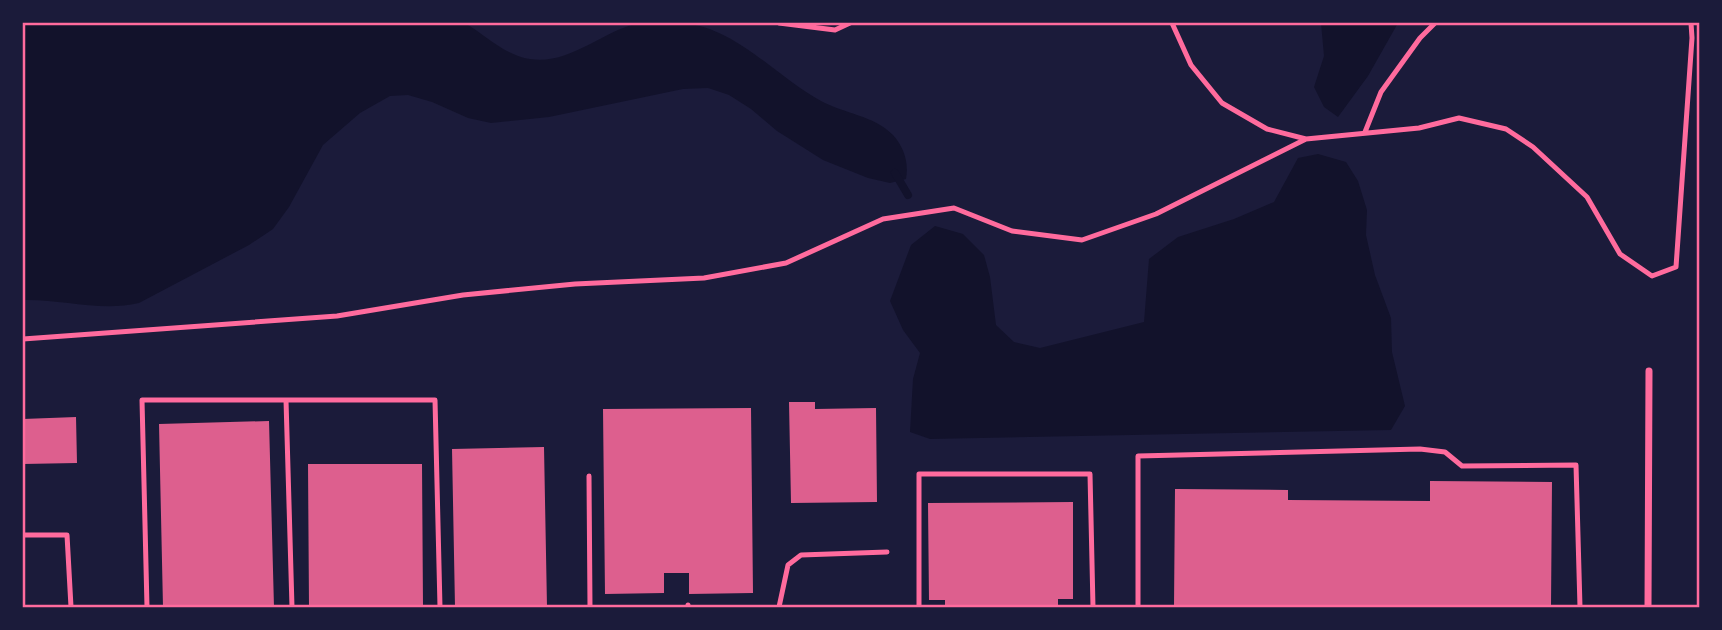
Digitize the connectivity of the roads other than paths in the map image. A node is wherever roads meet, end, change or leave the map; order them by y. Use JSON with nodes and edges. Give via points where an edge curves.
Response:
{"nodes":[{"id":1,"x":779,"y":23,"type":"edge"},
{"id":2,"x":850,"y":23,"type":"edge"},
{"id":3,"x":1172,"y":23,"type":"edge"},
{"id":4,"x":1435,"y":23,"type":"edge"},
{"id":5,"x":1691,"y":23,"type":"edge"},
{"id":6,"x":1365,"y":132,"type":"junction"},
{"id":7,"x":1306,"y":139,"type":"junction"},
{"id":8,"x":23,"y":339,"type":"edge"},
{"id":9,"x":1649,"y":371,"type":"dead end"},
{"id":10,"x":286,"y":400,"type":"junction"},
{"id":11,"x":589,"y":476,"type":"dead end"},
{"id":12,"x":23,"y":536,"type":"edge"},
{"id":13,"x":887,"y":552,"type":"dead end"},
{"id":14,"x":71,"y":607,"type":"edge"},
{"id":15,"x":147,"y":607,"type":"edge"},
{"id":16,"x":292,"y":607,"type":"edge"},
{"id":17,"x":440,"y":607,"type":"edge"},
{"id":18,"x":590,"y":607,"type":"edge"},
{"id":19,"x":779,"y":607,"type":"edge"},
{"id":20,"x":919,"y":607,"type":"edge"},
{"id":21,"x":1093,"y":607,"type":"edge"},
{"id":22,"x":1138,"y":607,"type":"edge"},
{"id":23,"x":1580,"y":607,"type":"edge"},
{"id":24,"x":1648,"y":607,"type":"edge"}],
"edges":[{"from":1,"to":2,"type":"lane","via":[[835,30]]},
{"from":3,"to":7,"type":"lane","via":[[1191,65],[1222,103],[1267,129]]},
{"from":4,"to":6,"type":"lane","via":[[1381,92]]},
{"from":5,"to":6,"type":"lane","via":[[1676,267],[1652,276],[1620,254],[1587,197],[1533,147],[1506,129],[1459,118],[1419,128]]},
{"from":6,"to":7,"type":"lane"},
{"from":7,"to":8,"type":"lane","via":[[1156,214],[1082,240],[1012,231],[954,208],[883,219],[786,263],[704,278],[575,284],[463,295],[337,316]]},
{"from":9,"to":24,"type":"street"},
{"from":10,"to":15,"type":"lane","via":[[142,400]]},
{"from":10,"to":16,"type":"lane"},
{"from":10,"to":17,"type":"lane","via":[[435,400]]},
{"from":11,"to":18,"type":"lane"},
{"from":12,"to":14,"type":"lane","via":[[66,536]]},
{"from":13,"to":19,"type":"lane","via":[[802,555],[788,565]]},
{"from":20,"to":21,"type":"lane","via":[[919,474],[1090,474]]},
{"from":22,"to":23,"type":"lane","via":[[1138,456],[1420,449],[1445,452],[1462,466],[1576,465]]}]}
